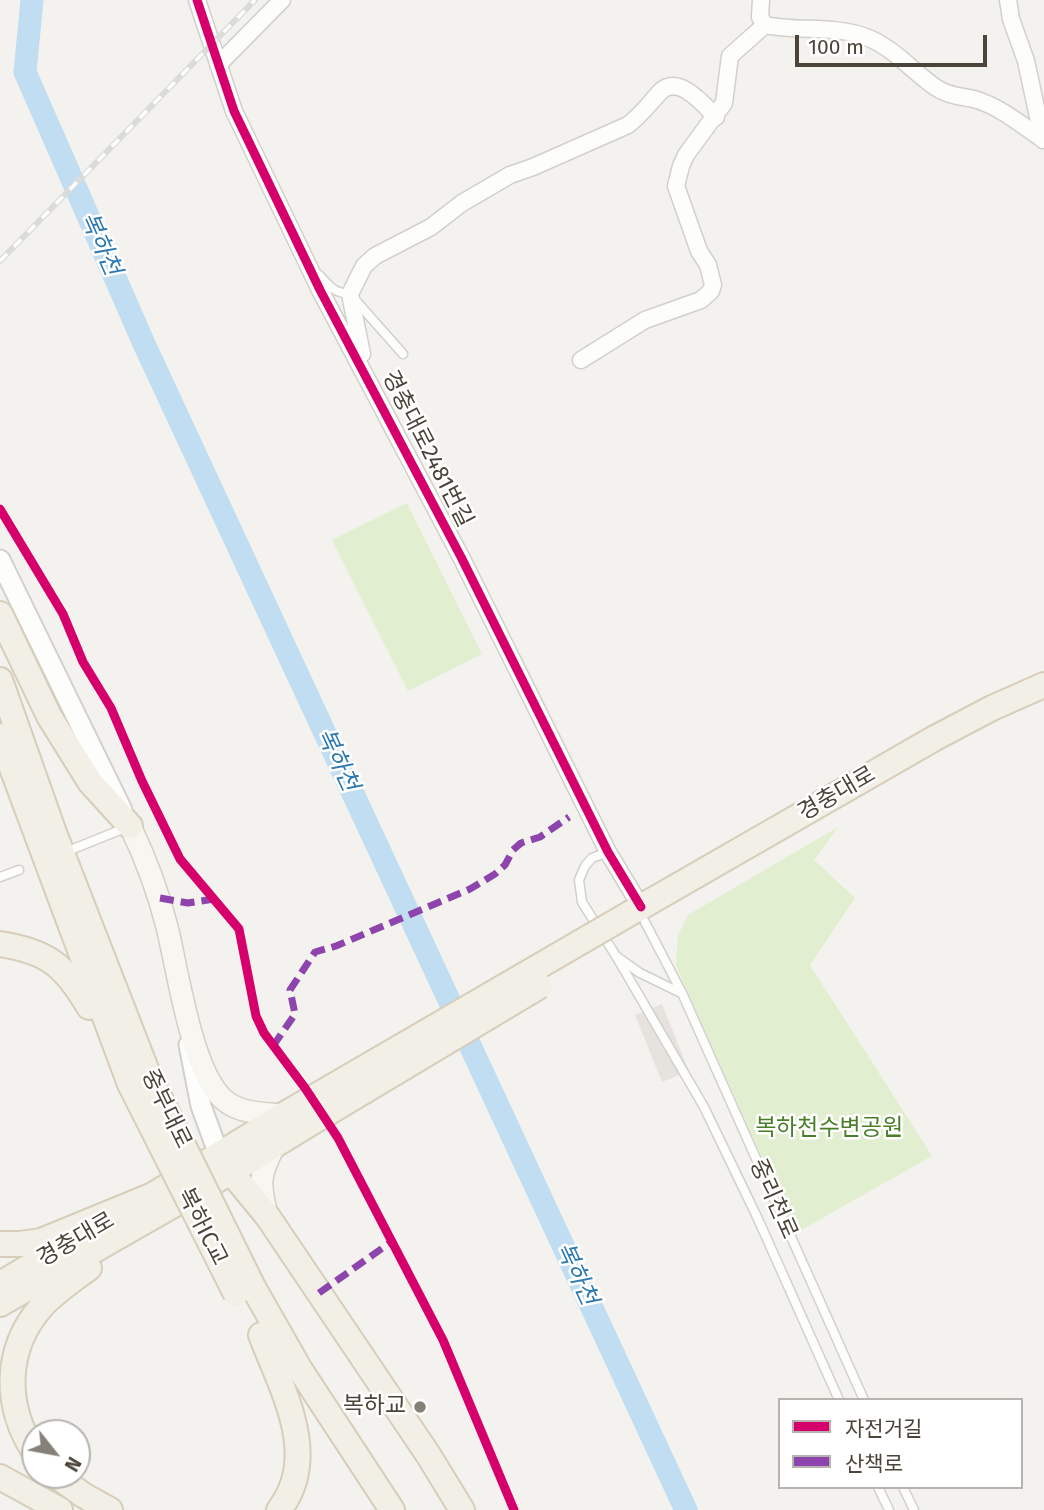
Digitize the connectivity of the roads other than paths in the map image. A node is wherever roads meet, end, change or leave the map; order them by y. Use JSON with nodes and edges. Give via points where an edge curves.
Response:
{"nodes":[{"id":1,"x":197,"y":0,"type":"edge"},
{"id":2,"x":282,"y":0,"type":"edge"},
{"id":3,"x":761,"y":0,"type":"edge"},
{"id":4,"x":1008,"y":0,"type":"edge"},
{"id":5,"x":765,"y":25,"type":"junction"},
{"id":6,"x":218,"y":65,"type":"junction"},
{"id":7,"x":716,"y":117,"type":"junction"},
{"id":8,"x":1044,"y":140,"type":"edge"},
{"id":9,"x":305,"y":259,"type":"junction"},
{"id":10,"x":350,"y":293,"type":"junction"},
{"id":11,"x":403,"y":354,"type":"dead end"},
{"id":12,"x":581,"y":360,"type":"dead end"},
{"id":13,"x":366,"y":374,"type":"junction"},
{"id":14,"x":0,"y":560,"type":"edge"},
{"id":15,"x":0,"y":614,"type":"edge"},
{"id":16,"x":0,"y":680,"type":"edge"},
{"id":17,"x":1044,"y":685,"type":"edge"},
{"id":18,"x":1044,"y":704,"type":"edge"},
{"id":19,"x":0,"y":736,"type":"edge"},
{"id":20,"x":130,"y":827,"type":"junction"},
{"id":21,"x":73,"y":849,"type":"dead end"},
{"id":22,"x":608,"y":852,"type":"junction"},
{"id":23,"x":19,"y":870,"type":"dead end"},
{"id":24,"x":0,"y":877,"type":"edge"},
{"id":25,"x":640,"y":917,"type":"junction"},
{"id":26,"x":0,"y":944,"type":"edge"},
{"id":27,"x":615,"y":956,"type":"junction"},
{"id":28,"x":181,"y":992,"type":"junction"},
{"id":29,"x":682,"y":993,"type":"junction"},
{"id":30,"x":139,"y":1079,"type":"junction"},
{"id":31,"x":292,"y":1119,"type":"junction"},
{"id":32,"x":275,"y":1145,"type":"junction"},
{"id":33,"x":225,"y":1163,"type":"junction"},
{"id":34,"x":158,"y":1203,"type":"junction"},
{"id":35,"x":268,"y":1217,"type":"junction"},
{"id":36,"x":0,"y":1244,"type":"edge"},
{"id":37,"x":0,"y":1284,"type":"edge"},
{"id":38,"x":245,"y":1291,"type":"junction"},
{"id":39,"x":0,"y":1304,"type":"edge"},
{"id":40,"x":261,"y":1335,"type":"junction"},
{"id":41,"x":838,"y":1398,"type":"edge"},
{"id":42,"x":863,"y":1398,"type":"edge"},
{"id":43,"x":21,"y":1426,"type":"edge"},
{"id":44,"x":0,"y":1477,"type":"edge"},
{"id":45,"x":75,"y":1489,"type":"edge"},
{"id":46,"x":879,"y":1489,"type":"edge"},
{"id":47,"x":904,"y":1489,"type":"edge"},
{"id":48,"x":60,"y":1510,"type":"edge"},
{"id":49,"x":110,"y":1510,"type":"edge"},
{"id":50,"x":279,"y":1510,"type":"edge"},
{"id":51,"x":374,"y":1510,"type":"edge"},
{"id":52,"x":392,"y":1510,"type":"edge"},
{"id":53,"x":462,"y":1510,"type":"edge"},
{"id":54,"x":888,"y":1510,"type":"edge"},
{"id":55,"x":914,"y":1510,"type":"edge"}],
"edges":[{"from":1,"to":6,"type":"street","name":"경충대로2481번길"},
{"from":2,"to":6,"type":"street"},
{"from":3,"to":5,"type":"street","via":[[760,18]]},
{"from":4,"to":8,"type":"street"},
{"from":5,"to":7,"type":"street","via":[[730,56],[726,95]]},
{"from":5,"to":8,"type":"street","via":[[866,36],[936,88],[995,107]]},
{"from":6,"to":9,"type":"street","name":"경충대로2481번길","via":[[234,111]]},
{"from":7,"to":10,"type":"street","via":[[692,94],[675,86],[661,90],[628,125],[510,174],[431,227],[375,256],[364,266]]},
{"from":7,"to":12,"type":"street","via":[[686,155],[676,186],[708,265],[711,290],[701,300],[645,320]]},
{"from":9,"to":10,"type":"lane","name":"경충대로2481번길","via":[[332,289]]},
{"from":9,"to":13,"type":"street","name":"경충대로2481번길"},
{"from":10,"to":11,"type":"lane","name":"경충대로2481번길"},
{"from":10,"to":13,"type":"street","name":"경충대로2481번길"},
{"from":13,"to":22,"type":"street","name":"경충대로2481번길"},
{"from":14,"to":20,"type":"street"},
{"from":15,"to":20,"type":"main road","via":[[49,716],[90,782]]},
{"from":16,"to":30,"type":"main road","name":"중부대로"},
{"from":17,"to":25,"type":"main road","name":"경충대로","via":[[936,738]]},
{"from":18,"to":25,"type":"main road","name":"경충대로","via":[[990,727]]},
{"from":19,"to":30,"type":"main road","name":"중부대로","via":[[36,838]]},
{"from":20,"to":21,"type":"lane"},
{"from":20,"to":28,"type":"main road","via":[[160,898]]},
{"from":22,"to":25,"type":"street","name":"경충대로2481번길"},
{"from":22,"to":27,"type":"lane","via":[[588,861],[579,887],[582,902]]},
{"from":23,"to":24,"type":"lane"},
{"from":25,"to":29,"type":"lane","name":"중리천로"},
{"from":25,"to":31,"type":"main road","bridge":true},
{"from":26,"to":30,"type":"main road","via":[[51,960],[75,982]]},
{"from":27,"to":29,"type":"lane"},
{"from":27,"to":41,"type":"lane","via":[[704,1107]]},
{"from":28,"to":31,"type":"main road","via":[[207,1081],[224,1100],[242,1110]]},
{"from":28,"to":33,"type":"street","via":[[193,1077]]},
{"from":29,"to":42,"type":"lane","name":"중리천로"},
{"from":30,"to":38,"type":"main road","name":"복하IC교","bridge":true},
{"from":31,"to":32,"type":"main road"},
{"from":31,"to":33,"type":"main road"},
{"from":32,"to":33,"type":"main road"},
{"from":32,"to":35,"type":"main road","via":[[262,1169],[260,1186]]},
{"from":33,"to":34,"type":"main road"},
{"from":33,"to":35,"type":"main road"},
{"from":34,"to":36,"type":"main road","via":[[41,1241]]},
{"from":34,"to":37,"type":"main road","name":"경충대로"},
{"from":34,"to":39,"type":"main road"},
{"from":34,"to":43,"type":"main road","via":[[54,1294],[29,1324],[13,1369],[13,1396]]},
{"from":35,"to":53,"type":"main road"},
{"from":38,"to":40,"type":"main road"},
{"from":38,"to":52,"type":"main road"},
{"from":40,"to":50,"type":"main road","via":[[298,1443],[292,1490]]},
{"from":40,"to":51,"type":"main road"},
{"from":44,"to":48,"type":"main road"},
{"from":45,"to":49,"type":"main road"},
{"from":46,"to":54,"type":"lane"},
{"from":47,"to":55,"type":"lane"}]}
